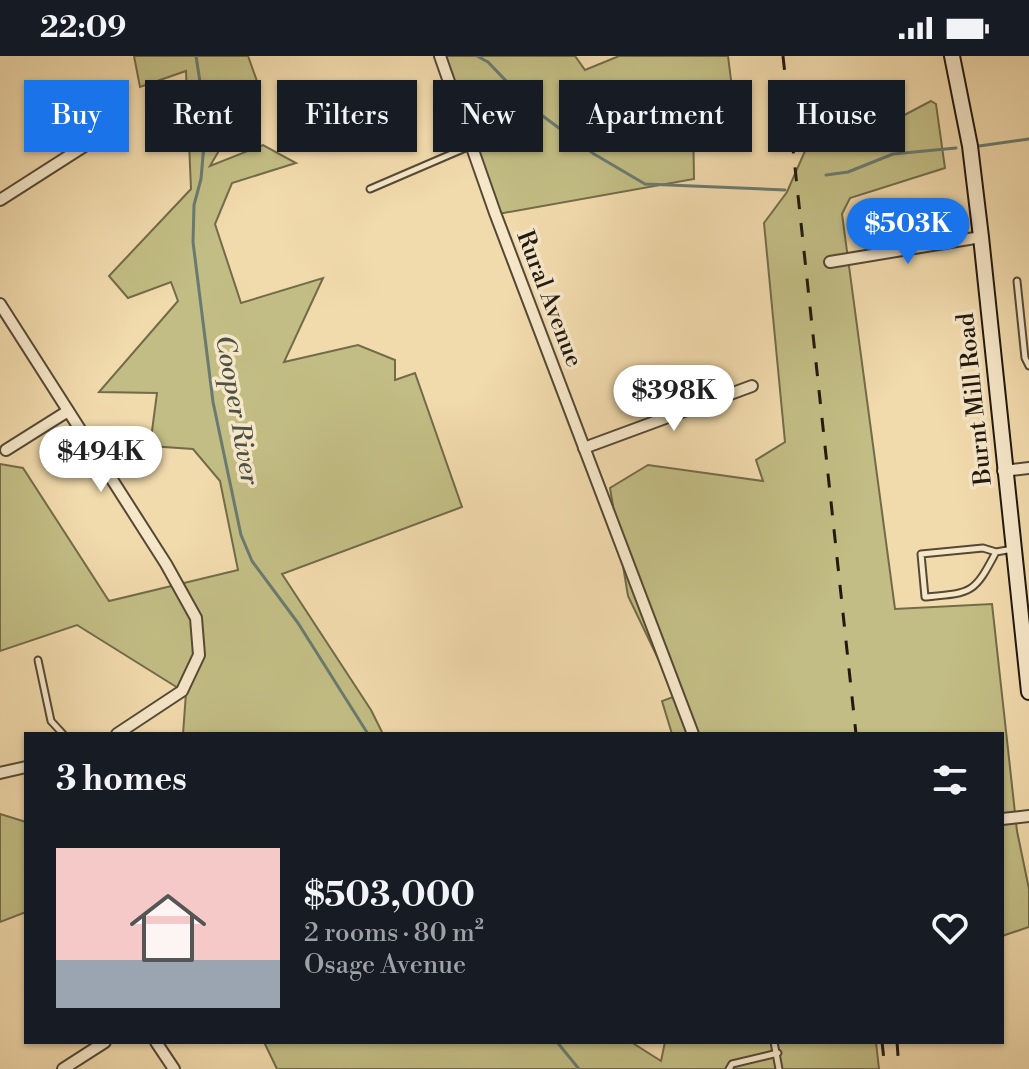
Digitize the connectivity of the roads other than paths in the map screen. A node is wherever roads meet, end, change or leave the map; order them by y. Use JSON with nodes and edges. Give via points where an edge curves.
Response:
{"nodes":[{"id":1,"x":440,"y":56,"type":"edge"},
{"id":2,"x":952,"y":56,"type":"edge"},
{"id":3,"x":448,"y":80,"type":"edge"},
{"id":4,"x":75,"y":152,"type":"edge"},
{"id":5,"x":455,"y":152,"type":"edge"},
{"id":6,"x":474,"y":152,"type":"edge"},
{"id":7,"x":370,"y":189,"type":"dead end"},
{"id":8,"x":0,"y":200,"type":"edge"},
{"id":9,"x":981,"y":237,"type":"junction"},
{"id":10,"x":830,"y":262,"type":"dead end"},
{"id":11,"x":1017,"y":281,"type":"dead end"},
{"id":12,"x":0,"y":304,"type":"edge"},
{"id":13,"x":1029,"y":366,"type":"edge"},
{"id":14,"x":752,"y":386,"type":"dead end"},
{"id":15,"x":68,"y":411,"type":"junction"},
{"id":16,"x":584,"y":448,"type":"junction"},
{"id":17,"x":6,"y":450,"type":"dead end"},
{"id":18,"x":1029,"y":468,"type":"edge"},
{"id":19,"x":1003,"y":471,"type":"junction"},
{"id":20,"x":1013,"y":549,"type":"junction"},
{"id":21,"x":996,"y":552,"type":"junction"},
{"id":22,"x":38,"y":660,"type":"dead end"},
{"id":23,"x":1029,"y":692,"type":"edge"},
{"id":24,"x":61,"y":732,"type":"edge"},
{"id":25,"x":120,"y":732,"type":"edge"},
{"id":26,"x":692,"y":732,"type":"edge"},
{"id":27,"x":24,"y":767,"type":"edge"},
{"id":28,"x":0,"y":773,"type":"edge"},
{"id":29,"x":1029,"y":816,"type":"edge"},
{"id":30,"x":1004,"y":819,"type":"edge"},
{"id":31,"x":102,"y":1044,"type":"edge"},
{"id":32,"x":157,"y":1044,"type":"edge"},
{"id":33,"x":775,"y":1044,"type":"edge"},
{"id":34,"x":778,"y":1053,"type":"junction"},
{"id":35,"x":63,"y":1069,"type":"edge"},
{"id":36,"x":174,"y":1069,"type":"edge"},
{"id":37,"x":729,"y":1069,"type":"edge"},
{"id":38,"x":779,"y":1069,"type":"edge"}],
"edges":[{"from":1,"to":3,"type":"street","name":"Rural Avenue"},
{"from":2,"to":9,"type":"main road","name":"Burnt Mill Road"},
{"from":4,"to":8,"type":"street"},
{"from":5,"to":7,"type":"lane"},
{"from":6,"to":16,"type":"street","name":"Rural Avenue"},
{"from":9,"to":10,"type":"street"},
{"from":9,"to":19,"type":"main road","name":"Burnt Mill Road"},
{"from":11,"to":13,"type":"lane"},
{"from":12,"to":15,"type":"street"},
{"from":14,"to":16,"type":"street"},
{"from":15,"to":17,"type":"street"},
{"from":15,"to":25,"type":"street","via":[[196,618],[199,655],[182,691]]},
{"from":16,"to":26,"type":"street","name":"Rural Avenue"},
{"from":18,"to":19,"type":"street"},
{"from":19,"to":20,"type":"main road","name":"Burnt Mill Road"},
{"from":20,"to":21,"type":"lane"},
{"from":20,"to":23,"type":"main road","name":"Burnt Mill Road"},
{"from":21,"to":21,"type":"lane","via":[[983,548],[921,554],[925,597],[975,589]]},
{"from":22,"to":24,"type":"lane","via":[[51,721]]},
{"from":27,"to":28,"type":"street"},
{"from":29,"to":30,"type":"street"},
{"from":31,"to":35,"type":"street"},
{"from":32,"to":36,"type":"street"},
{"from":33,"to":34,"type":"lane"},
{"from":34,"to":37,"type":"lane"},
{"from":34,"to":38,"type":"lane"}]}
